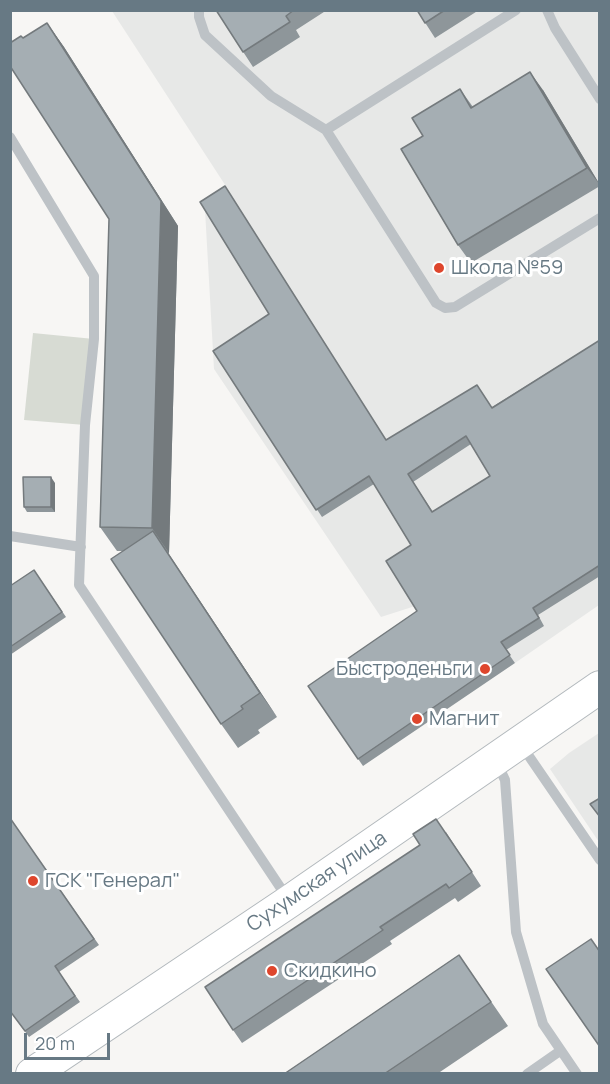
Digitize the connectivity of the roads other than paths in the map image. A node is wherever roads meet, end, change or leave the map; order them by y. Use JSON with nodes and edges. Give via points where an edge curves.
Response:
{"nodes":[{"id":1,"x":199,"y":10,"type":"edge"},
{"id":2,"x":516,"y":10,"type":"edge"},
{"id":3,"x":547,"y":10,"type":"edge"},
{"id":4,"x":600,"y":99,"type":"edge"},
{"id":5,"x":326,"y":130,"type":"junction"},
{"id":6,"x":10,"y":137,"type":"edge"},
{"id":7,"x":600,"y":218,"type":"edge"},
{"id":8,"x":10,"y":536,"type":"edge"},
{"id":9,"x":81,"y":547,"type":"junction"},
{"id":10,"x":600,"y":687,"type":"edge"},
{"id":11,"x":508,"y":751,"type":"junction"},
{"id":12,"x":600,"y":860,"type":"edge"},
{"id":13,"x":290,"y":901,"type":"junction"},
{"id":14,"x":561,"y":1051,"type":"junction"},
{"id":15,"x":32,"y":1074,"type":"edge"},
{"id":16,"x":527,"y":1074,"type":"edge"},
{"id":17,"x":577,"y":1074,"type":"edge"}],
"edges":[{"from":1,"to":5,"type":"lane","via":[[205,35],[271,96]]},
{"from":2,"to":5,"type":"lane"},
{"from":3,"to":4,"type":"lane"},
{"from":5,"to":7,"type":"lane","via":[[436,303],[445,308],[455,307]]},
{"from":6,"to":9,"type":"lane","via":[[94,276],[94,339],[85,426]]},
{"from":8,"to":9,"type":"lane"},
{"from":9,"to":13,"type":"lane","via":[[79,585]]},
{"from":10,"to":11,"type":"main road","name":"Сухумская улица"},
{"from":11,"to":12,"type":"lane"},
{"from":11,"to":13,"type":"main road","name":"Сухумская улица"},
{"from":11,"to":14,"type":"lane","via":[[505,780],[516,932],[543,1024]]},
{"from":13,"to":15,"type":"main road","name":"Сухумская улица"},
{"from":14,"to":16,"type":"lane"},
{"from":14,"to":17,"type":"lane"}]}
